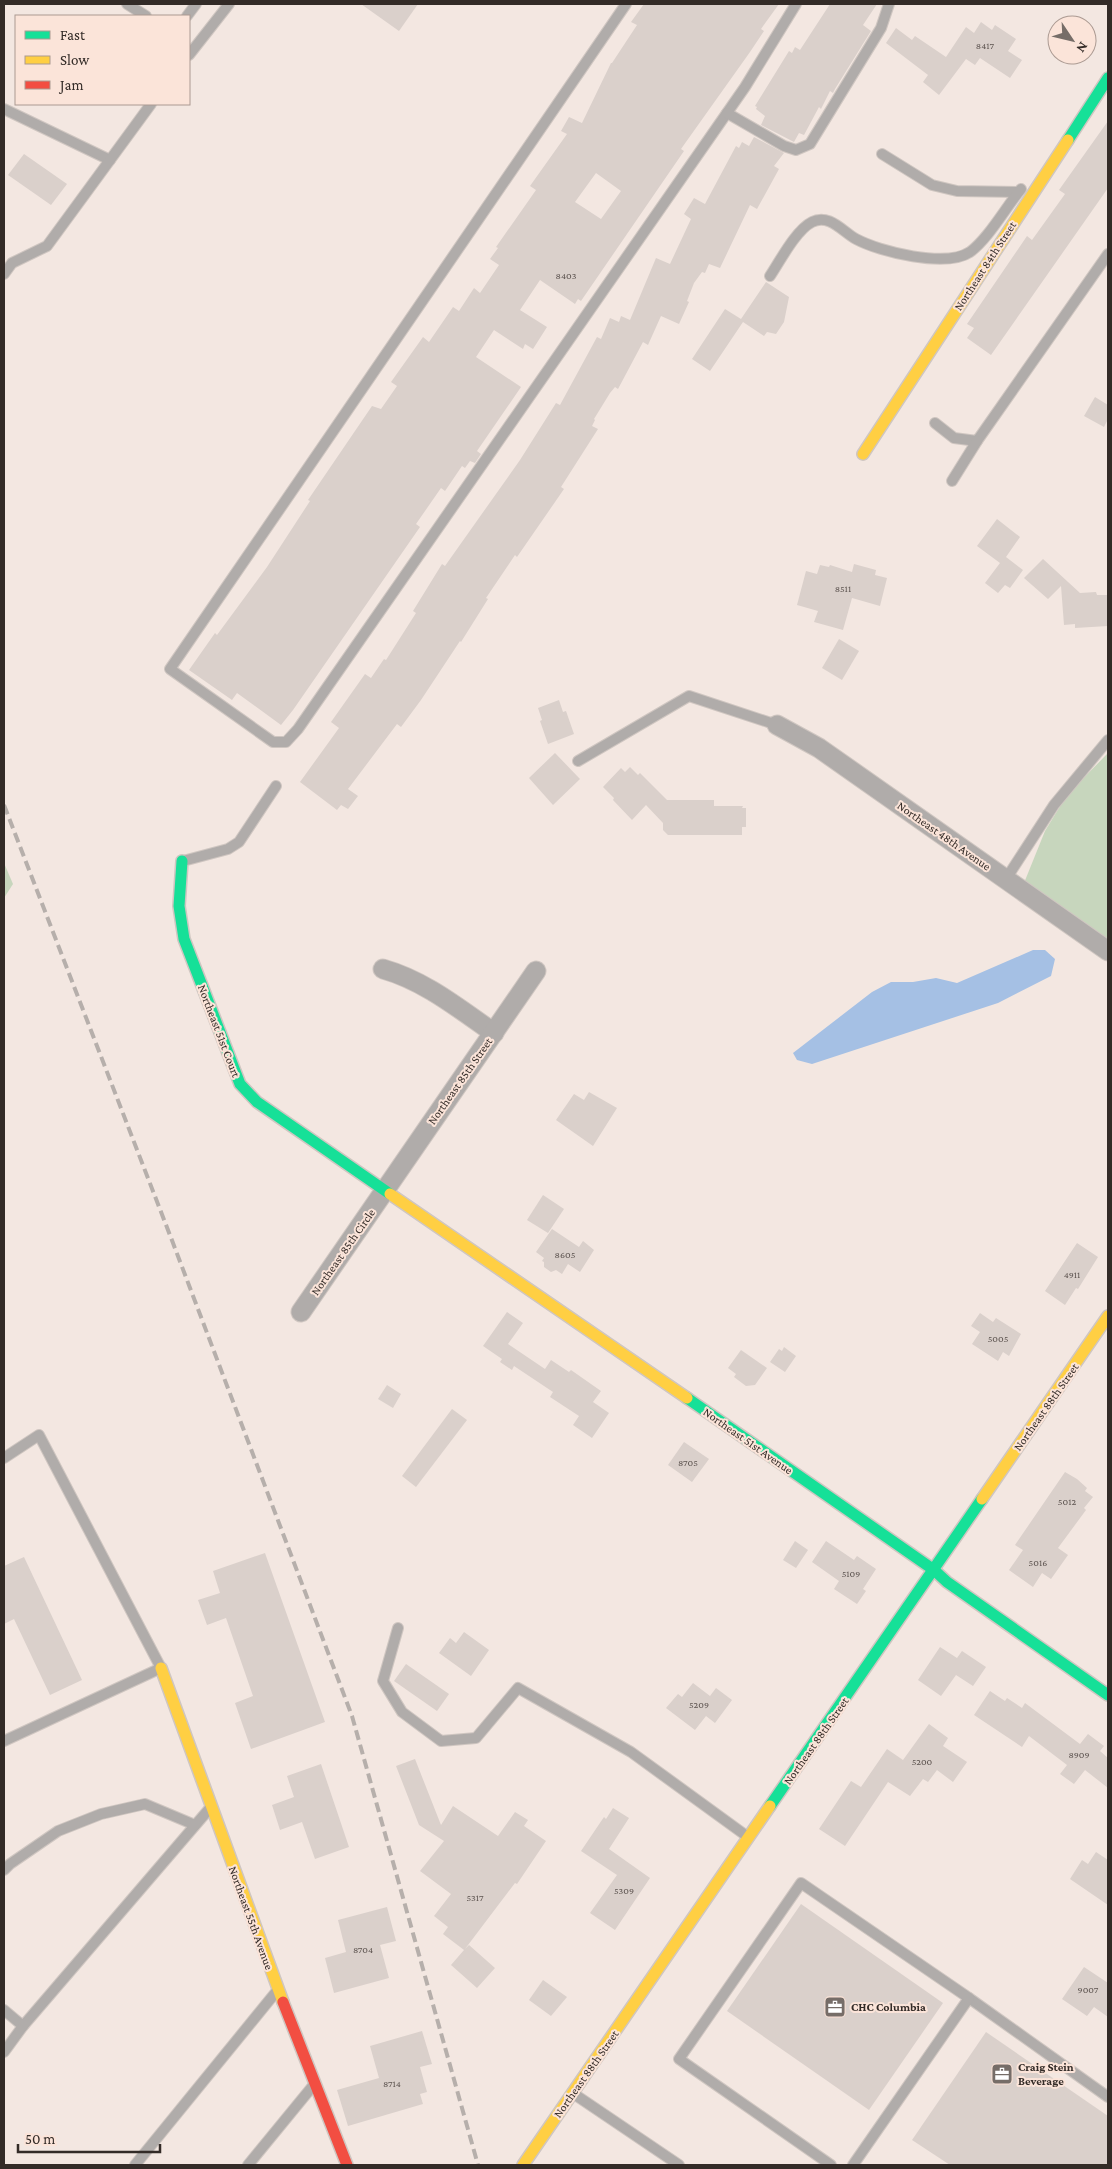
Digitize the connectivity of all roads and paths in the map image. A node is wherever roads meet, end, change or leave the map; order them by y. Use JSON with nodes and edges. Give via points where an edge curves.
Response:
{"nodes":[{"id":1,"x":127,"y":4,"type":"edge"},
{"id":2,"x":196,"y":4,"type":"edge"},
{"id":3,"x":229,"y":4,"type":"edge"},
{"id":4,"x":626,"y":4,"type":"edge"},
{"id":5,"x":796,"y":4,"type":"edge"},
{"id":6,"x":889,"y":4,"type":"edge"},
{"id":7,"x":144,"y":15,"type":"edge"},
{"id":8,"x":188,"y":15,"type":"edge"},
{"id":9,"x":191,"y":49,"type":"edge"},
{"id":10,"x":1108,"y":78,"type":"edge"},
{"id":11,"x":150,"y":105,"type":"edge"},
{"id":12,"x":4,"y":109,"type":"edge"},
{"id":13,"x":727,"y":113,"type":"junction"},
{"id":14,"x":1060,"y":152,"type":"junction"},
{"id":15,"x":882,"y":154,"type":"dead end"},
{"id":16,"x":110,"y":160,"type":"junction"},
{"id":17,"x":1018,"y":192,"type":"junction"},
{"id":18,"x":1108,"y":254,"type":"edge"},
{"id":19,"x":4,"y":274,"type":"edge"},
{"id":20,"x":770,"y":276,"type":"dead end"},
{"id":21,"x":935,"y":423,"type":"dead end"},
{"id":22,"x":978,"y":441,"type":"junction"},
{"id":23,"x":863,"y":454,"type":"dead end"},
{"id":24,"x":952,"y":481,"type":"dead end"},
{"id":25,"x":777,"y":725,"type":"joint"},
{"id":26,"x":1108,"y":740,"type":"edge"},
{"id":27,"x":578,"y":761,"type":"dead end"},
{"id":28,"x":276,"y":786,"type":"dead end"},
{"id":29,"x":182,"y":861,"type":"joint"},
{"id":30,"x":1006,"y":879,"type":"junction"},
{"id":31,"x":1108,"y":951,"type":"edge"},
{"id":32,"x":383,"y":969,"type":"dead end"},
{"id":33,"x":536,"y":971,"type":"dead end"},
{"id":34,"x":494,"y":1032,"type":"junction"},
{"id":35,"x":384,"y":1191,"type":"junction"},
{"id":36,"x":301,"y":1312,"type":"dead end"},
{"id":37,"x":1108,"y":1316,"type":"edge"},
{"id":38,"x":4,"y":1458,"type":"edge"},
{"id":39,"x":934,"y":1570,"type":"junction"},
{"id":40,"x":398,"y":1628,"type":"dead end"},
{"id":41,"x":160,"y":1668,"type":"junction"},
{"id":42,"x":1108,"y":1695,"type":"edge"},
{"id":43,"x":4,"y":1741,"type":"edge"},
{"id":44,"x":211,"y":1806,"type":"junction"},
{"id":45,"x":195,"y":1825,"type":"junction"},
{"id":46,"x":749,"y":1838,"type":"junction"},
{"id":47,"x":4,"y":1870,"type":"edge"},
{"id":48,"x":278,"y":1990,"type":"junction"},
{"id":49,"x":969,"y":1998,"type":"junction"},
{"id":50,"x":4,"y":2010,"type":"edge"},
{"id":51,"x":23,"y":2026,"type":"junction"},
{"id":52,"x":4,"y":2052,"type":"edge"},
{"id":53,"x":314,"y":2085,"type":"junction"},
{"id":54,"x":573,"y":2093,"type":"junction"},
{"id":55,"x":1108,"y":2097,"type":"edge"},
{"id":56,"x":135,"y":2165,"type":"edge"},
{"id":57,"x":248,"y":2165,"type":"edge"},
{"id":58,"x":347,"y":2165,"type":"edge"},
{"id":59,"x":523,"y":2165,"type":"edge"},
{"id":60,"x":679,"y":2165,"type":"edge"},
{"id":61,"x":831,"y":2165,"type":"edge"},
{"id":62,"x":853,"y":2165,"type":"edge"}],
"edges":[{"from":1,"to":7,"type":"lane"},
{"from":2,"to":8,"type":"lane"},
{"from":3,"to":9,"type":"lane"},
{"from":4,"to":13,"type":"lane","via":[[170,669],[274,742],[286,742],[310,713]]},
{"from":5,"to":13,"type":"lane"},
{"from":6,"to":13,"type":"lane","via":[[881,28],[810,144],[796,150],[784,146]]},
{"from":10,"to":14,"type":"street","name":"Northeast 84th Street"},
{"from":11,"to":16,"type":"lane"},
{"from":12,"to":16,"type":"lane"},
{"from":14,"to":17,"type":"lane"},
{"from":14,"to":23,"type":"street","name":"Northeast 84th Street"},
{"from":15,"to":17,"type":"lane","via":[[932,185],[957,191]]},
{"from":16,"to":19,"type":"lane","via":[[47,246],[12,263]]},
{"from":17,"to":20,"type":"lane","via":[[980,243],[958,258],[923,258],[870,245],[826,220],[818,219],[801,231]]},
{"from":18,"to":22,"type":"lane"},
{"from":21,"to":22,"type":"lane","via":[[954,438]]},
{"from":22,"to":24,"type":"lane"},
{"from":25,"to":27,"type":"lane","via":[[689,696]]},
{"from":25,"to":30,"type":"street","name":"Northeast 48th Avenue","via":[[819,748]]},
{"from":26,"to":30,"type":"lane","via":[[1054,805]]},
{"from":28,"to":29,"type":"lane","via":[[239,842],[228,849]]},
{"from":29,"to":35,"type":"street","name":"Northeast 51st Court","via":[[179,906],[184,939],[240,1084],[257,1102]]},
{"from":30,"to":31,"type":"street","name":"Northeast 48th Avenue"},
{"from":32,"to":34,"type":"street","via":[[425,985]]},
{"from":33,"to":34,"type":"street","name":"Northeast 85th Street"},
{"from":34,"to":35,"type":"street","name":"Northeast 85th Street"},
{"from":35,"to":36,"type":"street","name":"Northeast 85th Circle"},
{"from":35,"to":39,"type":"street","name":"Northeast 51st Avenue"},
{"from":37,"to":39,"type":"street","name":"Northeast 88th Street"},
{"from":38,"to":41,"type":"lane","via":[[39,1435]]},
{"from":39,"to":42,"type":"street","name":"Northeast 51st Avenue"},
{"from":39,"to":46,"type":"street","name":"Northeast 88th Street"},
{"from":40,"to":46,"type":"lane","via":[[383,1681],[402,1712],[441,1741],[476,1738],[518,1688],[630,1752]]},
{"from":41,"to":43,"type":"lane"},
{"from":41,"to":44,"type":"street","name":"Northeast 55th Avenue"},
{"from":44,"to":45,"type":"lane"},
{"from":44,"to":48,"type":"street","name":"Northeast 55th Avenue"},
{"from":45,"to":47,"type":"lane","via":[[145,1804],[101,1814],[58,1831]]},
{"from":45,"to":51,"type":"lane"},
{"from":46,"to":54,"type":"street","name":"Northeast 88th Street"},
{"from":48,"to":53,"type":"street","name":"Northeast 55th Avenue"},
{"from":48,"to":56,"type":"lane"},
{"from":49,"to":55,"type":"lane"},
{"from":49,"to":61,"type":"lane","via":[[801,1882],[679,2059]]},
{"from":49,"to":62,"type":"lane"},
{"from":50,"to":51,"type":"lane"},
{"from":51,"to":52,"type":"lane"},
{"from":53,"to":57,"type":"lane"},
{"from":53,"to":58,"type":"street","name":"Northeast 55th Avenue"},
{"from":54,"to":59,"type":"street","name":"Northeast 88th Street"},
{"from":54,"to":60,"type":"lane"}]}
